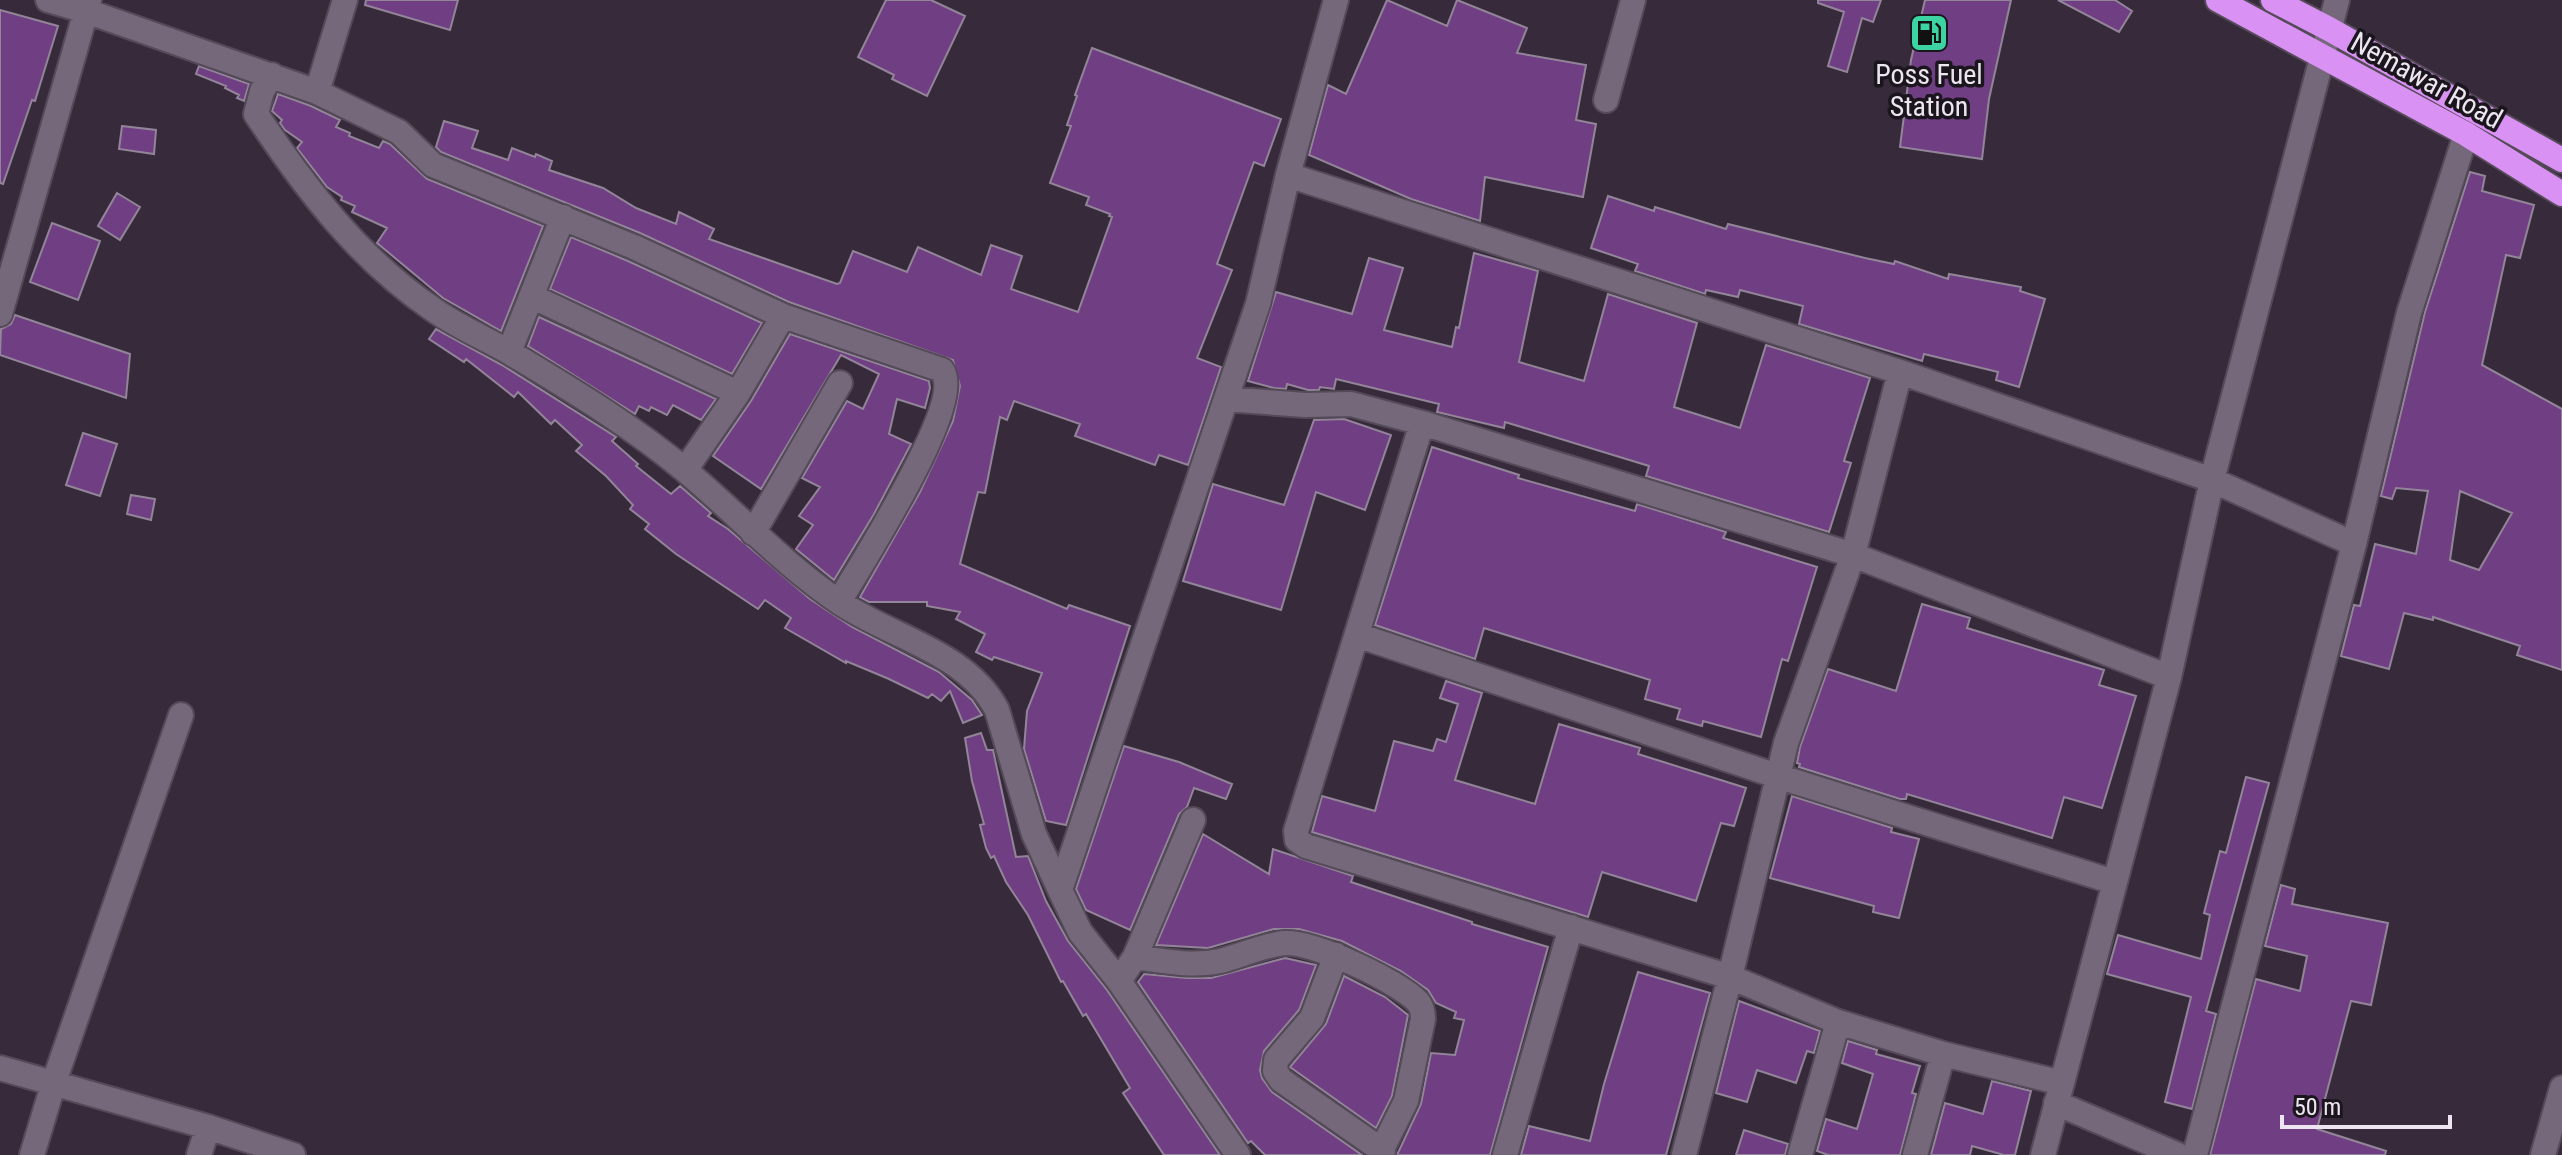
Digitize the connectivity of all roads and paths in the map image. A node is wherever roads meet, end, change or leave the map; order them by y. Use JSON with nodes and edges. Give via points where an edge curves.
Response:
{"nodes":[{"id":1,"x":48,"y":0,"type":"edge"},
{"id":2,"x":345,"y":0,"type":"edge"},
{"id":3,"x":1336,"y":0,"type":"edge"},
{"id":4,"x":1633,"y":0,"type":"edge"},
{"id":5,"x":2218,"y":0,"type":"edge"},
{"id":6,"x":2273,"y":0,"type":"edge"},
{"id":7,"x":2337,"y":0,"type":"edge"},
{"id":8,"x":87,"y":5,"type":"edge"},
{"id":9,"x":2329,"y":29,"type":"junction"},
{"id":10,"x":2321,"y":55,"type":"junction"},
{"id":11,"x":272,"y":75,"type":"junction"},
{"id":12,"x":317,"y":92,"type":"junction"},
{"id":13,"x":1606,"y":100,"type":"dead end"},
{"id":14,"x":2466,"y":134,"type":"junction"},
{"id":15,"x":2562,"y":160,"type":"edge"},
{"id":16,"x":1288,"y":175,"type":"junction"},
{"id":17,"x":2562,"y":194,"type":"edge"},
{"id":18,"x":563,"y":217,"type":"junction"},
{"id":19,"x":533,"y":297,"type":"junction"},
{"id":20,"x":0,"y":315,"type":"edge"},
{"id":21,"x":783,"y":316,"type":"junction"},
{"id":22,"x":509,"y":352,"type":"junction"},
{"id":23,"x":1900,"y":372,"type":"junction"},
{"id":24,"x":840,"y":383,"type":"dead end"},
{"id":25,"x":738,"y":393,"type":"junction"},
{"id":26,"x":1226,"y":399,"type":"junction"},
{"id":27,"x":1422,"y":423,"type":"junction"},
{"id":28,"x":685,"y":470,"type":"junction"},
{"id":29,"x":2212,"y":480,"type":"junction"},
{"id":30,"x":753,"y":533,"type":"junction"},
{"id":31,"x":2354,"y":544,"type":"junction"},
{"id":32,"x":1853,"y":555,"type":"junction"},
{"id":33,"x":839,"y":602,"type":"junction"},
{"id":34,"x":1357,"y":635,"type":"junction"},
{"id":35,"x":2169,"y":677,"type":"junction"},
{"id":36,"x":181,"y":715,"type":"dead end"},
{"id":37,"x":1780,"y":777,"type":"junction"},
{"id":38,"x":1193,"y":820,"type":"dead end"},
{"id":39,"x":2114,"y":882,"type":"junction"},
{"id":40,"x":1060,"y":890,"type":"junction"},
{"id":41,"x":1571,"y":927,"type":"junction"},
{"id":42,"x":1336,"y":955,"type":"junction"},
{"id":43,"x":1135,"y":957,"type":"junction"},
{"id":44,"x":1730,"y":977,"type":"junction"},
{"id":45,"x":1119,"y":981,"type":"junction"},
{"id":46,"x":1838,"y":1022,"type":"junction"},
{"id":47,"x":1943,"y":1054,"type":"junction"},
{"id":48,"x":0,"y":1068,"type":"edge"},
{"id":49,"x":54,"y":1082,"type":"junction"},
{"id":50,"x":2562,"y":1088,"type":"edge"},
{"id":51,"x":2059,"y":1093,"type":"junction"},
{"id":52,"x":208,"y":1127,"type":"junction"},
{"id":53,"x":1381,"y":1153,"type":"edge"},
{"id":54,"x":32,"y":1155,"type":"edge"},
{"id":55,"x":199,"y":1155,"type":"edge"},
{"id":56,"x":293,"y":1155,"type":"edge"},
{"id":57,"x":1238,"y":1155,"type":"edge"},
{"id":58,"x":1505,"y":1155,"type":"edge"},
{"id":59,"x":1684,"y":1155,"type":"edge"},
{"id":60,"x":1800,"y":1155,"type":"edge"},
{"id":61,"x":1915,"y":1155,"type":"edge"},
{"id":62,"x":2043,"y":1155,"type":"edge"},
{"id":63,"x":2178,"y":1155,"type":"edge"},
{"id":64,"x":2195,"y":1155,"type":"edge"},
{"id":65,"x":2543,"y":1155,"type":"edge"}],
"edges":[{"from":1,"to":8,"type":"street"},
{"from":2,"to":12,"type":"street"},
{"from":3,"to":16,"type":"street"},
{"from":4,"to":13,"type":"street"},
{"from":5,"to":10,"type":"highway","name":"Nemawar Road"},
{"from":6,"to":9,"type":"highway","name":"Nemawar Road"},
{"from":7,"to":9,"type":"street"},
{"from":8,"to":11,"type":"street"},
{"from":8,"to":20,"type":"street"},
{"from":9,"to":10,"type":"street"},
{"from":9,"to":15,"type":"highway","name":"Nemawar Road"},
{"from":10,"to":14,"type":"highway","name":"Nemawar Road"},
{"from":10,"to":29,"type":"street"},
{"from":11,"to":12,"type":"street"},
{"from":11,"to":22,"type":"street","via":[[256,114],[306,187],[386,272],[434,310]]},
{"from":12,"to":18,"type":"street","via":[[399,132],[433,165]]},
{"from":14,"to":17,"type":"highway","name":"Nemawar Road"},
{"from":14,"to":31,"type":"street","via":[[2409,313]]},
{"from":16,"to":23,"type":"street"},
{"from":16,"to":26,"type":"street","via":[[1258,304]]},
{"from":18,"to":19,"type":"street"},
{"from":18,"to":21,"type":"street"},
{"from":19,"to":22,"type":"street"},
{"from":19,"to":25,"type":"street"},
{"from":21,"to":25,"type":"street"},
{"from":21,"to":33,"type":"street","via":[[946,375],[939,414],[916,469]]},
{"from":22,"to":28,"type":"street","via":[[615,416]]},
{"from":23,"to":29,"type":"street"},
{"from":23,"to":32,"type":"street"},
{"from":24,"to":30,"type":"street"},
{"from":25,"to":28,"type":"street"},
{"from":26,"to":27,"type":"street","via":[[1351,404]]},
{"from":26,"to":40,"type":"street"},
{"from":27,"to":32,"type":"street"},
{"from":27,"to":34,"type":"street"},
{"from":28,"to":30,"type":"street"},
{"from":29,"to":31,"type":"street"},
{"from":29,"to":35,"type":"street"},
{"from":30,"to":33,"type":"street"},
{"from":31,"to":64,"type":"street"},
{"from":32,"to":35,"type":"street"},
{"from":32,"to":37,"type":"street","via":[[1786,743]]},
{"from":33,"to":40,"type":"street","via":[[964,670],[989,695],[1034,834]]},
{"from":34,"to":37,"type":"street"},
{"from":34,"to":41,"type":"street","via":[[1297,840]]},
{"from":35,"to":39,"type":"street"},
{"from":36,"to":49,"type":"street"},
{"from":37,"to":39,"type":"street"},
{"from":37,"to":44,"type":"street"},
{"from":38,"to":43,"type":"street"},
{"from":39,"to":51,"type":"street"},
{"from":40,"to":45,"type":"street","via":[[1080,932]]},
{"from":41,"to":44,"type":"street"},
{"from":41,"to":58,"type":"street"},
{"from":42,"to":43,"type":"street","via":[[1286,943],[1190,965]]},
{"from":42,"to":53,"type":"street","via":[[1416,1000],[1423,1011],[1406,1101]]},
{"from":42,"to":53,"type":"street","via":[[1312,1018],[1276,1060],[1275,1071]]},
{"from":43,"to":45,"type":"street"},
{"from":44,"to":46,"type":"street"},
{"from":44,"to":59,"type":"street"},
{"from":45,"to":57,"type":"street"},
{"from":46,"to":47,"type":"street"},
{"from":46,"to":60,"type":"street"},
{"from":47,"to":51,"type":"street"},
{"from":47,"to":61,"type":"street"},
{"from":48,"to":49,"type":"street"},
{"from":49,"to":52,"type":"street"},
{"from":49,"to":54,"type":"street"},
{"from":50,"to":65,"type":"street"},
{"from":51,"to":62,"type":"street"},
{"from":51,"to":63,"type":"street"},
{"from":52,"to":55,"type":"street"},
{"from":52,"to":56,"type":"street"}]}
